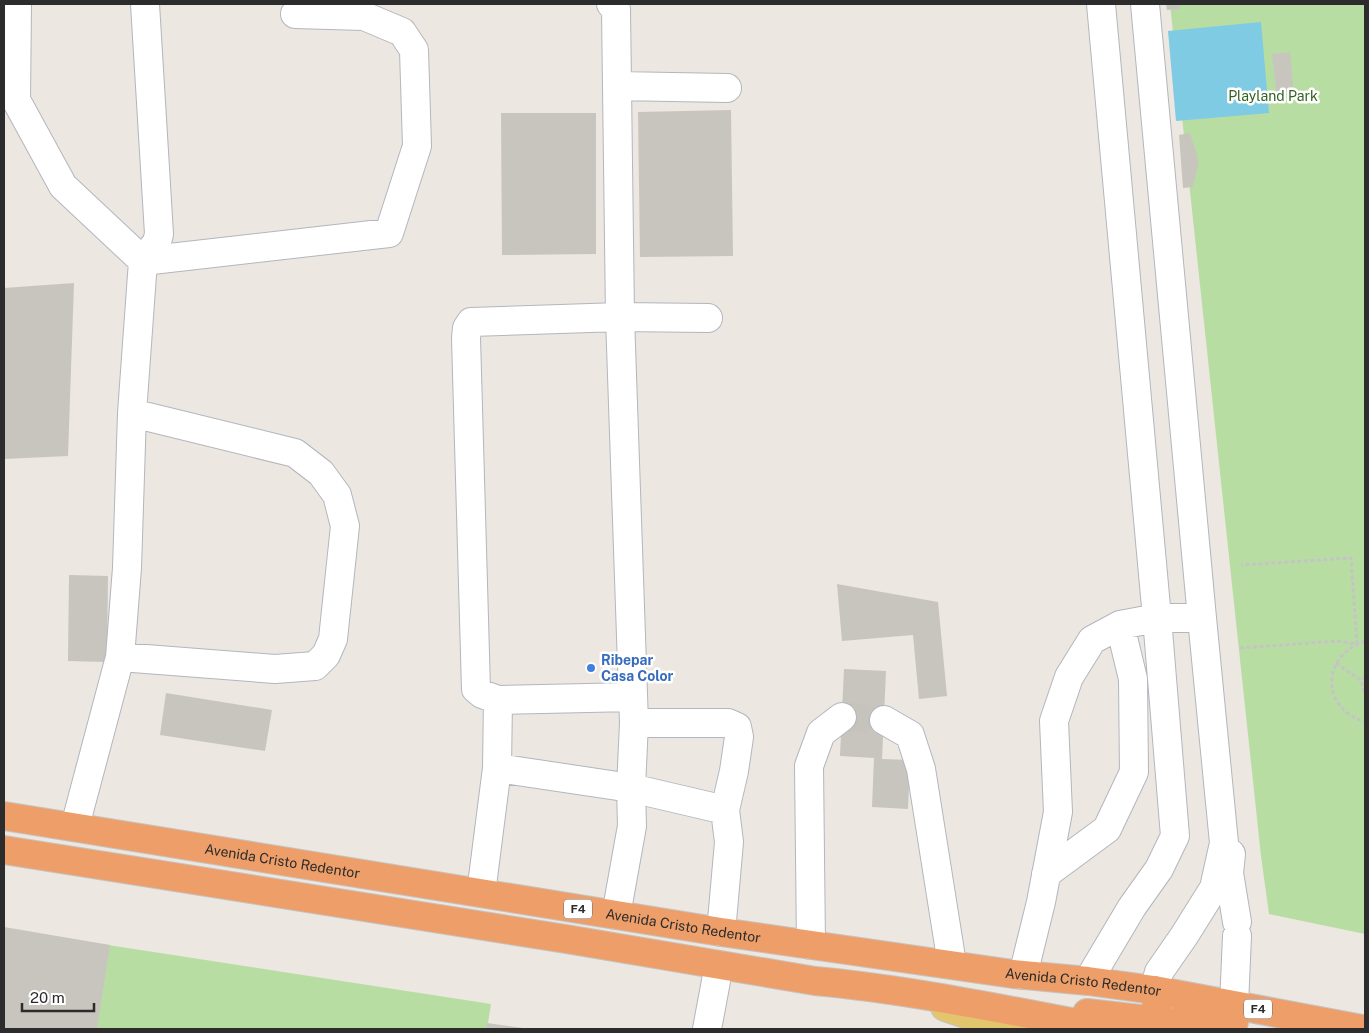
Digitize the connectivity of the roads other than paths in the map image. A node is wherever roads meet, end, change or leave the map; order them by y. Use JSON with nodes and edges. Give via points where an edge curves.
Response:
{"nodes":[{"id":1,"x":17,"y":4,"type":"edge"},
{"id":2,"x":145,"y":4,"type":"edge"},
{"id":3,"x":611,"y":4,"type":"edge"},
{"id":4,"x":1101,"y":4,"type":"edge"},
{"id":5,"x":1145,"y":4,"type":"edge"},
{"id":6,"x":295,"y":14,"type":"dead end"},
{"id":7,"x":617,"y":86,"type":"junction"},
{"id":8,"x":727,"y":88,"type":"dead end"},
{"id":9,"x":143,"y":261,"type":"junction"},
{"id":10,"x":620,"y":317,"type":"junction"},
{"id":11,"x":708,"y":318,"type":"dead end"},
{"id":12,"x":132,"y":413,"type":"junction"},
{"id":13,"x":1157,"y":618,"type":"junction"},
{"id":14,"x":1202,"y":618,"type":"junction"},
{"id":15,"x":1120,"y":625,"type":"junction"},
{"id":16,"x":120,"y":657,"type":"junction"},
{"id":17,"x":498,"y":700,"type":"junction"},
{"id":18,"x":634,"y":710,"type":"junction"},
{"id":19,"x":842,"y":717,"type":"tunnel mouth"},
{"id":20,"x":884,"y":720,"type":"tunnel mouth"},
{"id":21,"x":497,"y":768,"type":"junction"},
{"id":22,"x":631,"y":788,"type":"junction"},
{"id":23,"x":725,"y":810,"type":"junction"},
{"id":24,"x":4,"y":816,"type":"edge"},
{"id":25,"x":75,"y":826,"type":"junction"},
{"id":26,"x":1232,"y":844,"type":"dead end"},
{"id":27,"x":4,"y":850,"type":"edge"},
{"id":28,"x":1046,"y":874,"type":"junction"},
{"id":29,"x":481,"y":893,"type":"junction"},
{"id":30,"x":616,"y":915,"type":"junction"},
{"id":31,"x":721,"y":932,"type":"junction"},
{"id":32,"x":812,"y":945,"type":"junction"},
{"id":33,"x":952,"y":964,"type":"junction"},
{"id":34,"x":719,"y":965,"type":"junction"},
{"id":35,"x":1023,"y":975,"type":"junction"},
{"id":36,"x":1088,"y":981,"type":"junction"},
{"id":37,"x":1154,"y":990,"type":"junction"},
{"id":38,"x":906,"y":993,"type":"junction"},
{"id":39,"x":1234,"y":1005,"type":"junction"},
{"id":40,"x":988,"y":1006,"type":"junction"},
{"id":41,"x":707,"y":1029,"type":"edge"},
{"id":42,"x":1010,"y":1029,"type":"edge"},
{"id":43,"x":1108,"y":1029,"type":"edge"},
{"id":44,"x":1155,"y":1029,"type":"edge"},
{"id":45,"x":1272,"y":1029,"type":"edge"},
{"id":46,"x":1362,"y":1029,"type":"edge"}],
"edges":[{"from":1,"to":9,"type":"street","via":[[16,100],[62,186]]},
{"from":2,"to":9,"type":"street","via":[[159,234]]},
{"from":3,"to":7,"type":"street","via":[[616,9]]},
{"from":4,"to":13,"type":"street"},
{"from":5,"to":14,"type":"street"},
{"from":6,"to":9,"type":"street","via":[[364,16],[402,32],[414,50],[417,146],[390,233]]},
{"from":7,"to":8,"type":"street"},
{"from":7,"to":10,"type":"street"},
{"from":9,"to":12,"type":"street"},
{"from":10,"to":11,"type":"street"},
{"from":10,"to":17,"type":"street","via":[[471,322],[467,328],[476,689]]},
{"from":10,"to":18,"type":"street"},
{"from":12,"to":16,"type":"street","via":[[127,568]]},
{"from":12,"to":16,"type":"street","via":[[295,452],[321,473],[337,495],[345,526],[333,638],[326,655],[315,666],[275,669]]},
{"from":13,"to":14,"type":"street"},
{"from":13,"to":15,"type":"street"},
{"from":13,"to":36,"type":"street","via":[[1175,836],[1159,869]]},
{"from":14,"to":37,"type":"street","via":[[1224,844],[1214,888],[1159,972]]},
{"from":15,"to":28,"type":"street","via":[[1092,640],[1069,677],[1054,721],[1058,812]]},
{"from":15,"to":28,"type":"street","via":[[1133,679],[1134,772],[1107,829]]},
{"from":16,"to":25,"type":"street"},
{"from":17,"to":18,"type":"street"},
{"from":17,"to":21,"type":"street"},
{"from":18,"to":22,"type":"street"},
{"from":18,"to":23,"type":"street","via":[[737,727],[739,736],[734,771]]},
{"from":19,"to":32,"type":"street","via":[[821,733],[809,766]]},
{"from":20,"to":33,"type":"street","via":[[910,735],[922,769]]},
{"from":21,"to":22,"type":"street"},
{"from":21,"to":29,"type":"street"},
{"from":22,"to":23,"type":"street"},
{"from":22,"to":30,"type":"street","via":[[632,826]]},
{"from":23,"to":31,"type":"street","via":[[729,842]]},
{"from":24,"to":25,"type":"highway","name":"Avenida Cristo Redentor","number":"F4"},
{"from":25,"to":29,"type":"highway","name":"Avenida Cristo Redentor","number":"F4"},
{"from":26,"to":39,"type":"street","via":[[1229,873],[1237,929]]},
{"from":27,"to":34,"type":"highway","number":"F4"},
{"from":28,"to":35,"type":"street"},
{"from":29,"to":30,"type":"highway","name":"Avenida Cristo Redentor","number":"F4"},
{"from":30,"to":31,"type":"highway","name":"Avenida Cristo Redentor","number":"F4"},
{"from":31,"to":32,"type":"highway","name":"Avenida Cristo Redentor","number":"F4"},
{"from":32,"to":33,"type":"highway","name":"Avenida Cristo Redentor","number":"F4"},
{"from":33,"to":35,"type":"highway","name":"Avenida Cristo Redentor","number":"F4"},
{"from":34,"to":38,"type":"highway","number":"F4"},
{"from":34,"to":41,"type":"street"},
{"from":35,"to":36,"type":"highway","name":"Avenida Cristo Redentor","number":"F4"},
{"from":36,"to":37,"type":"highway","name":"Avenida Cristo Redentor","number":"F4"},
{"from":37,"to":39,"type":"highway","name":"Avenida Cristo Redentor","number":"F4"},
{"from":37,"to":40,"type":"highway","via":[[1156,1014],[1149,1020]]},
{"from":38,"to":40,"type":"highway","number":"F4"},
{"from":38,"to":42,"type":"main road"},
{"from":39,"to":46,"type":"highway","name":"Avenida Cristo Redentor","number":"F4"},
{"from":40,"to":43,"type":"highway","number":"F4"},
{"from":44,"to":45,"type":"highway","via":[[1196,1018]]}]}
